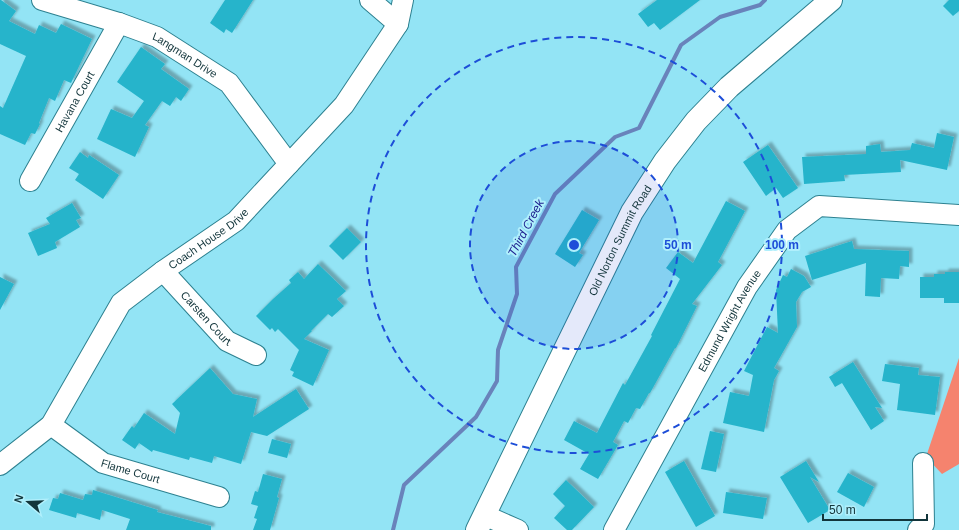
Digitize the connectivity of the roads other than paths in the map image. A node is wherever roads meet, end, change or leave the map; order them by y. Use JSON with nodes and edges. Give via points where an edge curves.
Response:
{"nodes":[{"id":1,"x":42,"y":0,"type":"edge"},
{"id":2,"x":370,"y":0,"type":"edge"},
{"id":3,"x":403,"y":0,"type":"edge"},
{"id":4,"x":830,"y":0,"type":"edge"},
{"id":5,"x":119,"y":23,"type":"junction"},
{"id":6,"x":398,"y":24,"type":"junction"},
{"id":7,"x":289,"y":164,"type":"junction"},
{"id":8,"x":30,"y":181,"type":"dead end"},
{"id":9,"x":959,"y":214,"type":"edge"},
{"id":10,"x":163,"y":271,"type":"junction"},
{"id":11,"x":256,"y":355,"type":"dead end"},
{"id":12,"x":51,"y":425,"type":"junction"},
{"id":13,"x":923,"y":463,"type":"dead end"},
{"id":14,"x":0,"y":465,"type":"edge"},
{"id":15,"x":219,"y":497,"type":"dead end"},
{"id":16,"x":481,"y":522,"type":"edge"},
{"id":17,"x":518,"y":530,"type":"edge"},
{"id":18,"x":614,"y":530,"type":"edge"},
{"id":19,"x":918,"y":530,"type":"edge"}],
"edges":[{"from":1,"to":5,"type":"street","name":"Langman Drive"},
{"from":2,"to":6,"type":"street"},
{"from":3,"to":6,"type":"street","name":"Coach House Drive"},
{"from":4,"to":16,"type":"main road","name":"Old Norton Summit Road","via":[[728,87],[664,161],[632,212]]},
{"from":5,"to":7,"type":"street","name":"Langman Drive","via":[[157,37],[229,83]]},
{"from":5,"to":8,"type":"street","name":"Havana Court"},
{"from":6,"to":7,"type":"street","name":"Coach House Drive","via":[[344,105]]},
{"from":7,"to":10,"type":"street","name":"Coach House Drive","via":[[236,221]]},
{"from":9,"to":18,"type":"street","name":"Edmund Wright Avenue","via":[[819,206],[787,230],[747,287]]},
{"from":10,"to":11,"type":"street","name":"Carsten Court","via":[[227,342]]},
{"from":10,"to":12,"type":"street","name":"Coach House Drive","via":[[121,303]]},
{"from":12,"to":14,"type":"street","name":"Coach House Drive"},
{"from":12,"to":15,"type":"street","name":"Flame Court","via":[[102,464]]},
{"from":13,"to":19,"type":"street","via":[[924,524]]},
{"from":16,"to":17,"type":"street"}]}
